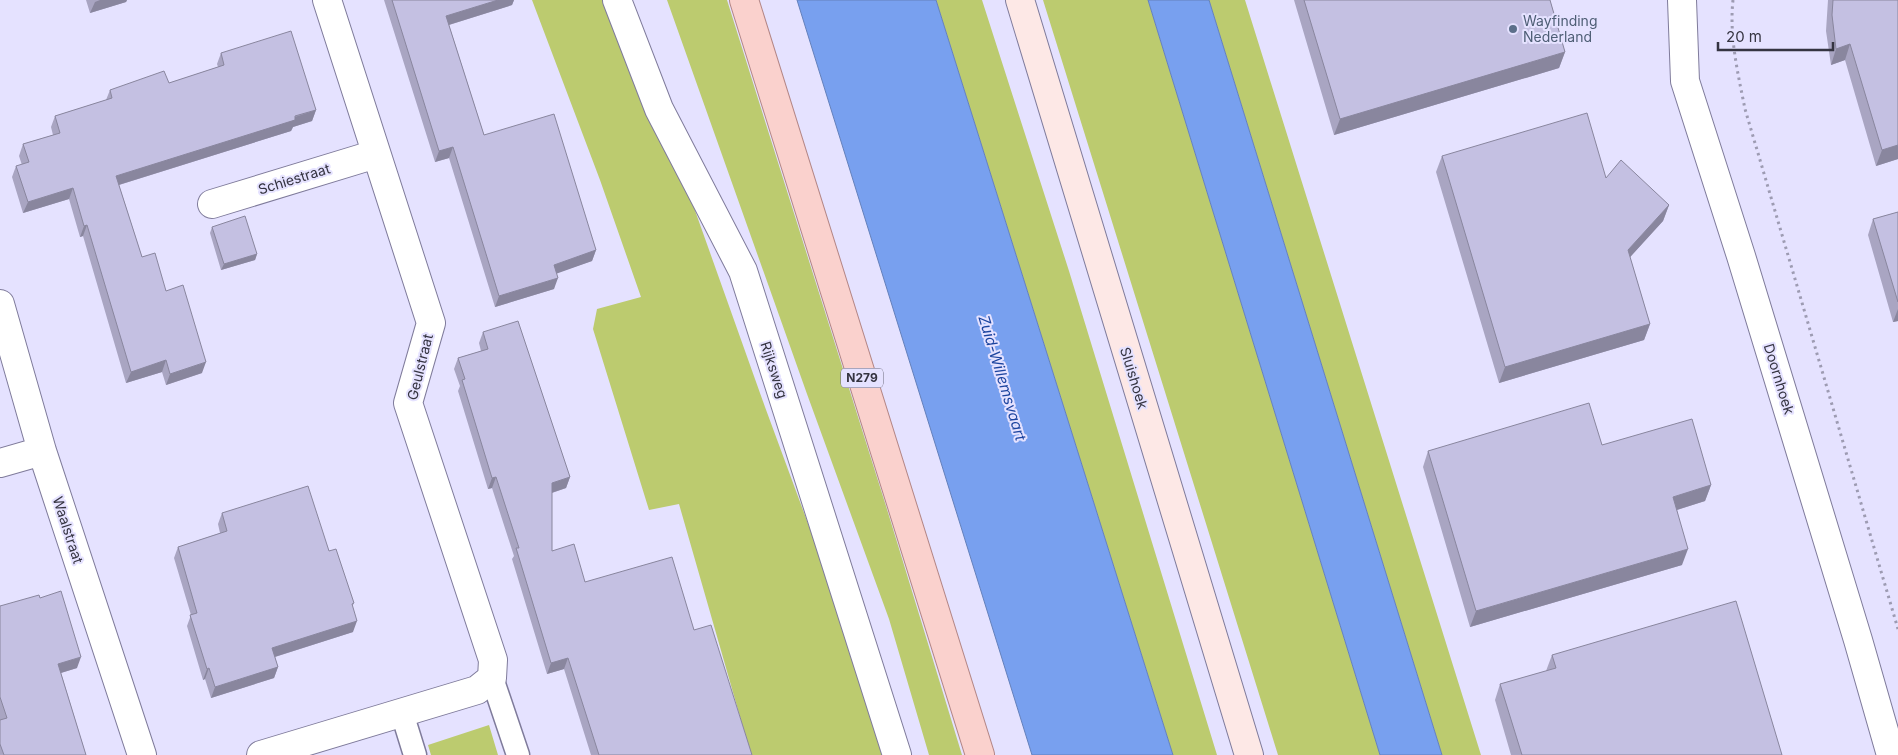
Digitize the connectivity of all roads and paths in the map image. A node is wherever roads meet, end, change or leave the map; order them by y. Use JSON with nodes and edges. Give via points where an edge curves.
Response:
{"nodes":[{"id":1,"x":327,"y":0,"type":"edge"},
{"id":2,"x":617,"y":0,"type":"edge"},
{"id":3,"x":744,"y":0,"type":"edge"},
{"id":4,"x":1020,"y":0,"type":"edge"},
{"id":5,"x":1682,"y":0,"type":"edge"},
{"id":6,"x":1733,"y":0,"type":"edge"},
{"id":7,"x":376,"y":154,"type":"junction"},
{"id":8,"x":212,"y":204,"type":"dead end"},
{"id":9,"x":0,"y":304,"type":"edge"},
{"id":10,"x":42,"y":451,"type":"junction"},
{"id":11,"x":0,"y":463,"type":"edge"},
{"id":12,"x":1898,"y":629,"type":"edge"},
{"id":13,"x":492,"y":678,"type":"junction"},
{"id":14,"x":402,"y":713,"type":"junction"},
{"id":15,"x":142,"y":755,"type":"edge"},
{"id":16,"x":261,"y":755,"type":"edge"},
{"id":17,"x":415,"y":755,"type":"edge"},
{"id":18,"x":518,"y":755,"type":"edge"},
{"id":19,"x":897,"y":755,"type":"edge"},
{"id":20,"x":980,"y":755,"type":"edge"},
{"id":21,"x":1249,"y":755,"type":"edge"},
{"id":22,"x":1891,"y":755,"type":"edge"}],
"edges":[{"from":1,"to":7,"type":"street","name":"Geulstraat"},
{"from":2,"to":19,"type":"street","name":"Rijksweg","via":[[659,108],[743,271]]},
{"from":3,"to":20,"type":"main road","number":"N279"},
{"from":4,"to":21,"type":"street","name":"Sluishoek"},
{"from":5,"to":22,"type":"street","name":"Doornhoek","via":[[1685,81],[1744,265]]},
{"from":6,"to":12,"type":"path","via":[[1736,65],[1745,109]]},
{"from":7,"to":8,"type":"street","name":"Schiestraat"},
{"from":7,"to":13,"type":"street","name":"Geulstraat","via":[[431,322],[408,403],[493,660]]},
{"from":9,"to":10,"type":"street","name":"Waalstraat"},
{"from":10,"to":11,"type":"street"},
{"from":10,"to":15,"type":"street","name":"Waalstraat"},
{"from":13,"to":14,"type":"street","via":[[477,690]]},
{"from":13,"to":18,"type":"lane","name":"Geulstraat"},
{"from":14,"to":16,"type":"street"},
{"from":14,"to":17,"type":"lane"}]}
